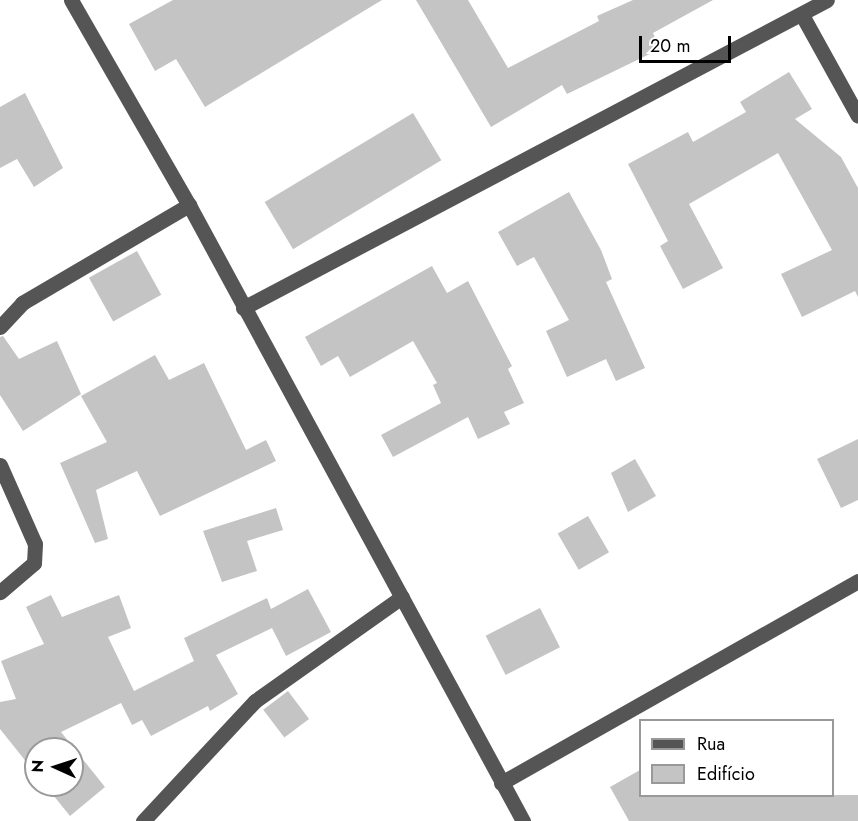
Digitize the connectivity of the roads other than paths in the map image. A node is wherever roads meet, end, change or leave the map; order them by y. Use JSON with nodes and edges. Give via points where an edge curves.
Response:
{"nodes":[{"id":1,"x":71,"y":0,"type":"edge"},
{"id":2,"x":827,"y":0,"type":"edge"},
{"id":3,"x":802,"y":15,"type":"junction"},
{"id":4,"x":858,"y":116,"type":"edge"},
{"id":5,"x":189,"y":205,"type":"junction"},
{"id":6,"x":243,"y":308,"type":"junction"},
{"id":7,"x":0,"y":327,"type":"edge"},
{"id":8,"x":0,"y":465,"type":"edge"},
{"id":9,"x":858,"y":581,"type":"edge"},
{"id":10,"x":0,"y":592,"type":"edge"},
{"id":11,"x":402,"y":597,"type":"junction"},
{"id":12,"x":501,"y":783,"type":"junction"},
{"id":13,"x":142,"y":821,"type":"edge"},
{"id":14,"x":523,"y":821,"type":"edge"}],
"edges":[{"from":1,"to":5,"type":"street"},
{"from":2,"to":3,"type":"street"},
{"from":3,"to":4,"type":"street"},
{"from":3,"to":6,"type":"street"},
{"from":5,"to":6,"type":"street"},
{"from":5,"to":7,"type":"street","via":[[22,303]]},
{"from":6,"to":11,"type":"street"},
{"from":8,"to":10,"type":"street","via":[[35,544],[34,563]]},
{"from":9,"to":12,"type":"street"},
{"from":11,"to":12,"type":"street"},
{"from":11,"to":13,"type":"street","via":[[255,701]]},
{"from":12,"to":14,"type":"street"}]}
